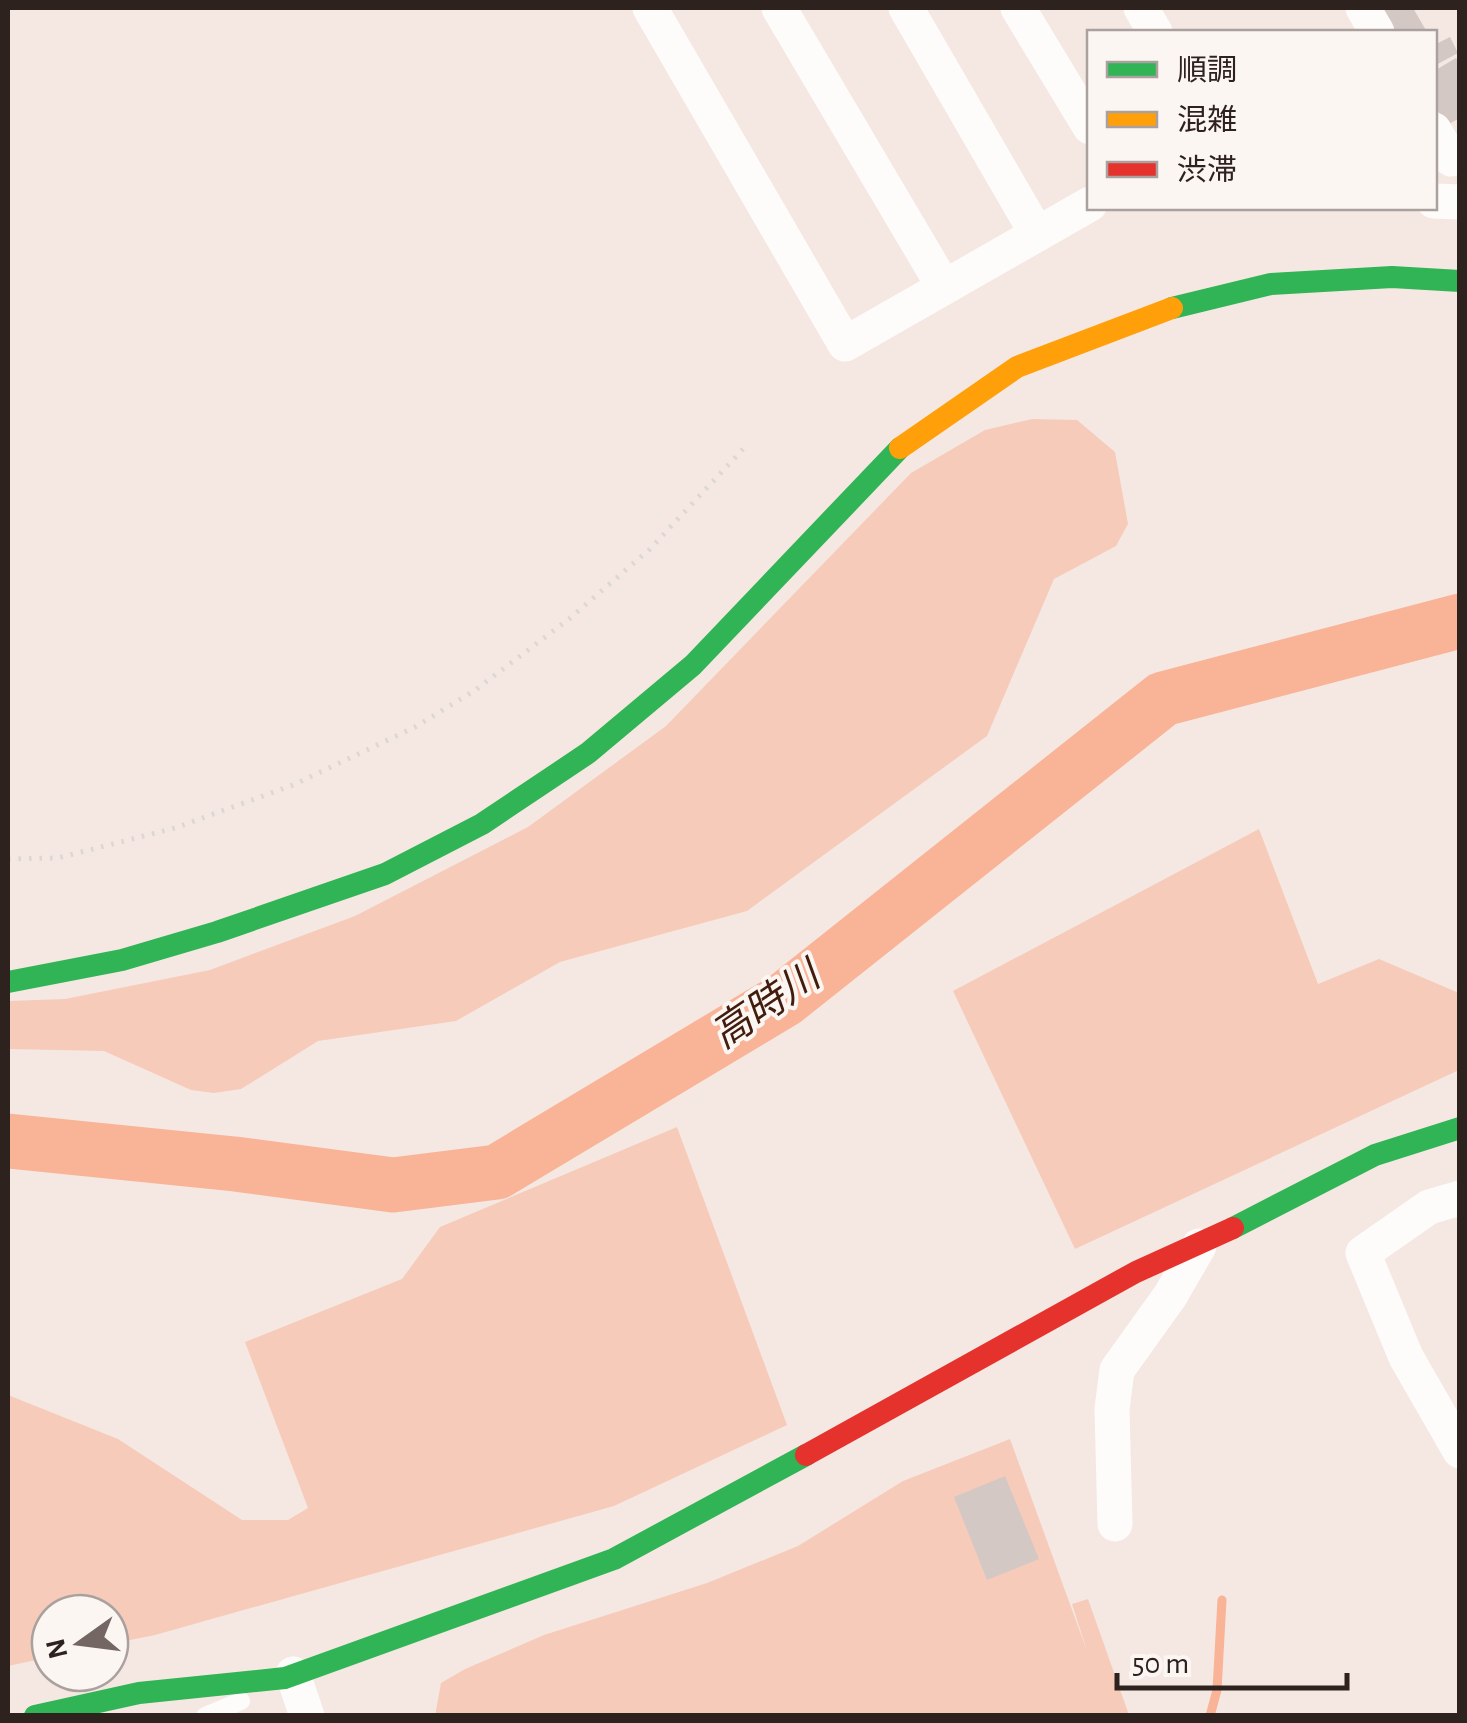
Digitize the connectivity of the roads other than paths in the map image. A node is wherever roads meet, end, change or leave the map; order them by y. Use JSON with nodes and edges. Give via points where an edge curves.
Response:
{"nodes":[{"id":1,"x":650,"y":8,"type":"edge"},
{"id":2,"x":779,"y":8,"type":"edge"},
{"id":3,"x":906,"y":8,"type":"edge"},
{"id":4,"x":1018,"y":8,"type":"edge"},
{"id":5,"x":1363,"y":8,"type":"edge"},
{"id":6,"x":1376,"y":30,"type":"edge"},
{"id":7,"x":1087,"y":122,"type":"edge"},
{"id":8,"x":1437,"y":135,"type":"edge"},
{"id":9,"x":1460,"y":154,"type":"edge"},
{"id":10,"x":1087,"y":206,"type":"edge"},
{"id":11,"x":1037,"y":234,"type":"junction"},
{"id":12,"x":1460,"y":280,"type":"edge"},
{"id":13,"x":944,"y":287,"type":"junction"},
{"id":14,"x":8,"y":982,"type":"edge"},
{"id":15,"x":1460,"y":1128,"type":"edge"},
{"id":16,"x":1460,"y":1198,"type":"edge"},
{"id":17,"x":1199,"y":1246,"type":"junction"},
{"id":18,"x":1460,"y":1451,"type":"edge"},
{"id":19,"x":1115,"y":1524,"type":"dead end"},
{"id":20,"x":289,"y":1676,"type":"junction"},
{"id":21,"x":35,"y":1716,"type":"edge"},
{"id":22,"x":205,"y":1716,"type":"edge"},
{"id":23,"x":307,"y":1716,"type":"edge"}],
"edges":[{"from":1,"to":13,"type":"street","via":[[845,344]]},
{"from":2,"to":13,"type":"street"},
{"from":3,"to":11,"type":"street"},
{"from":4,"to":7,"type":"street"},
{"from":5,"to":6,"type":"street"},
{"from":8,"to":9,"type":"street","via":[[1451,158]]},
{"from":10,"to":11,"type":"street"},
{"from":11,"to":13,"type":"street"},
{"from":12,"to":14,"type":"street","via":[[1271,284],[1163,310],[1017,367],[895,451],[693,664],[588,753],[482,824],[385,874],[216,932],[122,960]]},
{"from":15,"to":17,"type":"street","via":[[1376,1155]]},
{"from":16,"to":18,"type":"street","via":[[1430,1207],[1363,1253],[1406,1356]]},
{"from":17,"to":19,"type":"street","via":[[1117,1370]]},
{"from":17,"to":20,"type":"street","via":[[1136,1272],[614,1559]]},
{"from":20,"to":21,"type":"street","via":[[139,1693]]},
{"from":20,"to":22,"type":"lane"},
{"from":20,"to":23,"type":"street"}]}
